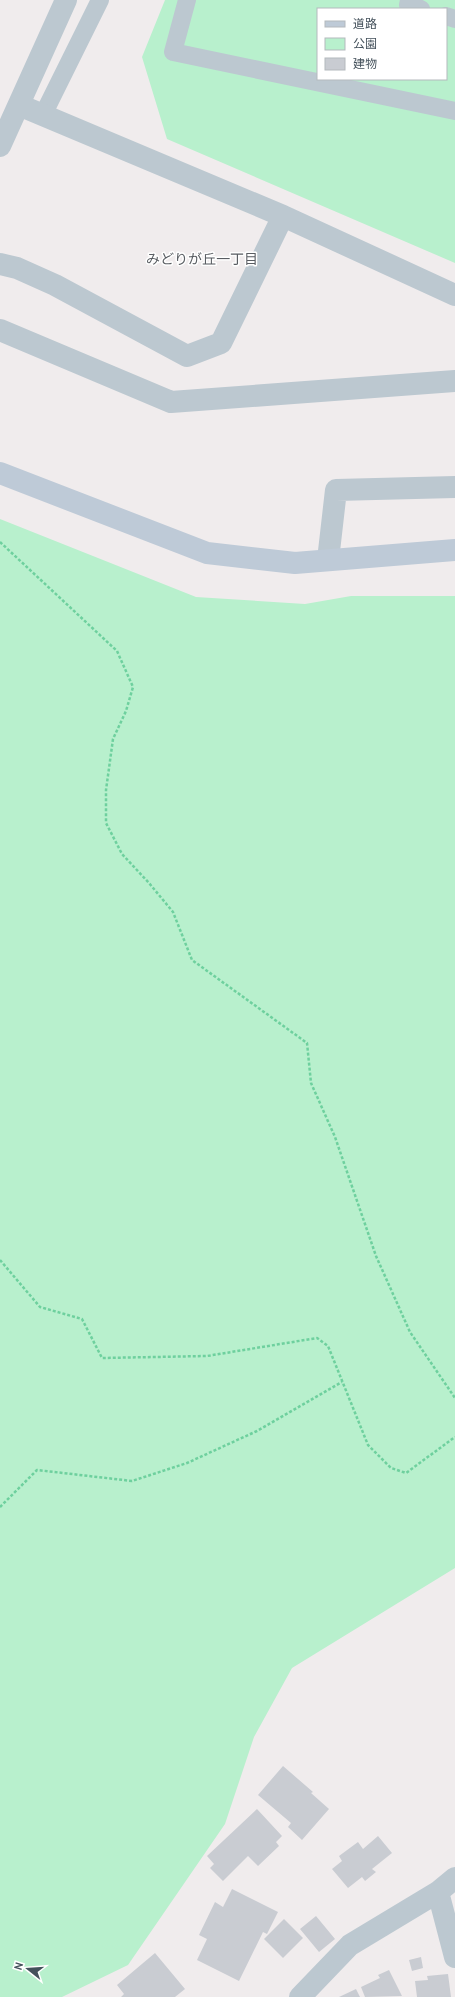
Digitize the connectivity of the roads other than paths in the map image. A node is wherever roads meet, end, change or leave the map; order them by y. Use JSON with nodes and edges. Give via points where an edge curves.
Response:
{"nodes":[{"id":1,"x":66,"y":0,"type":"edge"},
{"id":2,"x":100,"y":0,"type":"edge"},
{"id":3,"x":187,"y":0,"type":"edge"},
{"id":4,"x":409,"y":0,"type":"edge"},
{"id":5,"x":418,"y":8,"type":"edge"},
{"id":6,"x":19,"y":105,"type":"junction"},
{"id":7,"x":455,"y":111,"type":"edge"},
{"id":8,"x":43,"y":115,"type":"junction"},
{"id":9,"x":0,"y":146,"type":"edge"},
{"id":10,"x":283,"y":216,"type":"junction"},
{"id":11,"x":0,"y":264,"type":"edge"},
{"id":12,"x":455,"y":295,"type":"edge"},
{"id":13,"x":0,"y":330,"type":"edge"},
{"id":14,"x":455,"y":380,"type":"edge"},
{"id":15,"x":0,"y":473,"type":"edge"},
{"id":16,"x":455,"y":487,"type":"edge"},
{"id":17,"x":455,"y":550,"type":"edge"},
{"id":18,"x":328,"y":560,"type":"junction"},
{"id":19,"x":455,"y":1878,"type":"edge"},
{"id":20,"x":438,"y":1892,"type":"junction"},
{"id":21,"x":455,"y":1957,"type":"edge"},
{"id":22,"x":300,"y":1997,"type":"edge"}],
"edges":[{"from":1,"to":6,"type":"street"},
{"from":2,"to":8,"type":"lane"},
{"from":3,"to":7,"type":"lane","via":[[173,52]]},
{"from":4,"to":5,"type":"lane","via":[[408,5]]},
{"from":6,"to":8,"type":"street"},
{"from":6,"to":9,"type":"street"},
{"from":8,"to":10,"type":"street"},
{"from":10,"to":11,"type":"street","via":[[222,343],[187,356],[56,285],[17,268]]},
{"from":10,"to":12,"type":"street"},
{"from":13,"to":14,"type":"street","via":[[171,402]]},
{"from":15,"to":18,"type":"street","via":[[207,553],[295,563]]},
{"from":16,"to":18,"type":"street","via":[[336,490]]},
{"from":17,"to":18,"type":"street"},
{"from":19,"to":20,"type":"street"},
{"from":20,"to":21,"type":"street"},
{"from":20,"to":22,"type":"street","via":[[350,1944]]}]}
